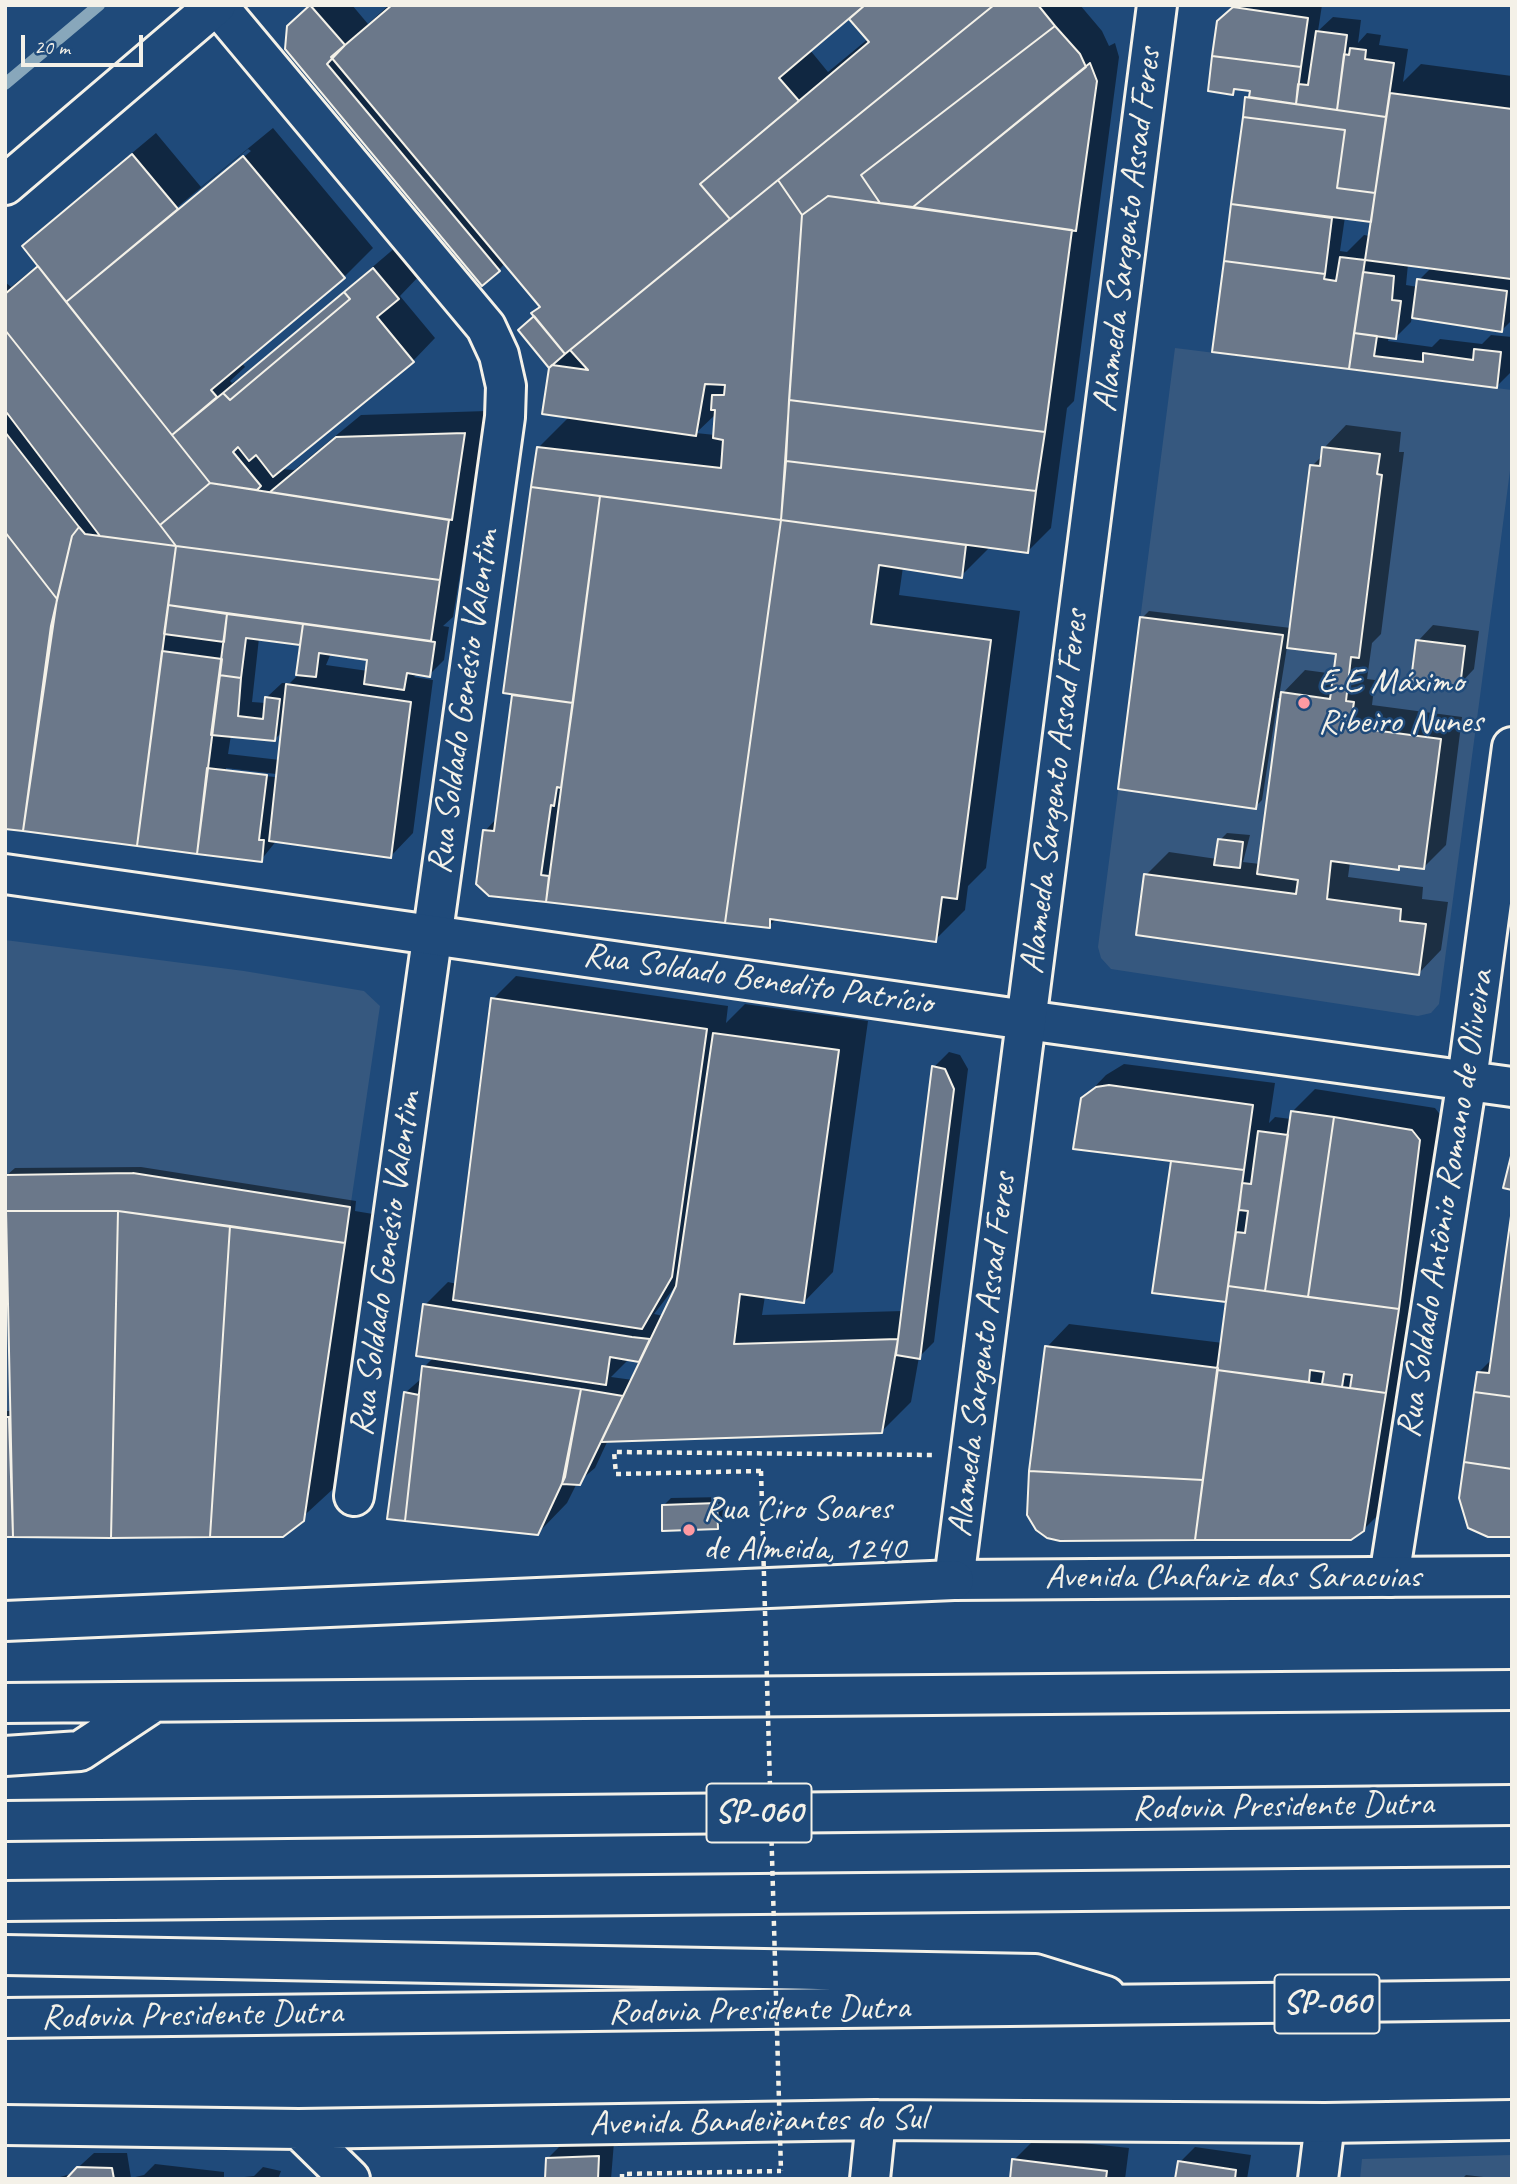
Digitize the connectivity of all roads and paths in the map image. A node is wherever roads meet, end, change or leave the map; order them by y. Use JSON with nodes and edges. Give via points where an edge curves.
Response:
{"nodes":[{"id":1,"x":216,"y":5,"type":"edge"},
{"id":2,"x":1157,"y":5,"type":"edge"},
{"id":3,"x":5,"y":185,"type":"edge"},
{"id":4,"x":1512,"y":747,"type":"edge"},
{"id":5,"x":5,"y":873,"type":"edge"},
{"id":6,"x":431,"y":932,"type":"junction"},
{"id":7,"x":1026,"y":1020,"type":"junction"},
{"id":8,"x":1467,"y":1080,"type":"junction"},
{"id":9,"x":1512,"y":1087,"type":"edge"},
{"id":10,"x":970,"y":1456,"type":"junction"},
{"id":11,"x":354,"y":1496,"type":"dead end"},
{"id":12,"x":1512,"y":1576,"type":"edge"},
{"id":13,"x":1389,"y":1577,"type":"junction"},
{"id":14,"x":954,"y":1580,"type":"junction"},
{"id":15,"x":5,"y":1621,"type":"edge"},
{"id":16,"x":1512,"y":1690,"type":"edge"},
{"id":17,"x":154,"y":1702,"type":"junction"},
{"id":18,"x":5,"y":1703,"type":"edge"},
{"id":19,"x":5,"y":1756,"type":"edge"},
{"id":20,"x":1512,"y":1805,"type":"edge"},
{"id":21,"x":5,"y":1821,"type":"edge"},
{"id":22,"x":1512,"y":1887,"type":"edge"},
{"id":23,"x":5,"y":1901,"type":"edge"},
{"id":24,"x":5,"y":1955,"type":"edge"},
{"id":25,"x":1512,"y":2000,"type":"edge"},
{"id":26,"x":1143,"y":2007,"type":"junction"},
{"id":27,"x":5,"y":2018,"type":"edge"},
{"id":28,"x":876,"y":2120,"type":"junction"},
{"id":29,"x":1512,"y":2120,"type":"edge"},
{"id":30,"x":1325,"y":2123,"type":"junction"},
{"id":31,"x":5,"y":2125,"type":"edge"},
{"id":32,"x":299,"y":2129,"type":"junction"},
{"id":33,"x":350,"y":2179,"type":"edge"},
{"id":34,"x":622,"y":2179,"type":"edge"},
{"id":35,"x":870,"y":2179,"type":"edge"},
{"id":36,"x":1318,"y":2179,"type":"edge"}],
"edges":[{"from":1,"to":3,"type":"main road"},
{"from":1,"to":6,"type":"main road","name":"Rua Soldado Genésio Valentim","via":[[478,317],[499,355],[506,386],[505,417]]},
{"from":2,"to":7,"type":"main road","name":"Alameda Sargento Assad Feres"},
{"from":4,"to":8,"type":"main road","name":"Rua Soldado Antônio Romano de Oliveira"},
{"from":5,"to":6,"type":"main road","name":"Rua Soldado Benedito Patrício"},
{"from":6,"to":7,"type":"main road","name":"Rua Soldado Benedito Patrício"},
{"from":6,"to":11,"type":"main road","name":"Rua Soldado Genésio Valentim"},
{"from":7,"to":8,"type":"main road","name":"Rua Soldado Benedito Patrício"},
{"from":7,"to":10,"type":"main road","name":"Alameda Sargento Assad Feres"},
{"from":8,"to":9,"type":"main road","name":"Rua Soldado Benedito Patrício"},
{"from":8,"to":13,"type":"main road","name":"Rua Soldado Antônio Romano de Oliveira"},
{"from":10,"to":14,"type":"main road","name":"Alameda Sargento Assad Feres"},
{"from":10,"to":34,"type":"path","bridge":true,"via":[[614,1452],[615,1474],[761,1471],[780,2171],[622,2174]]},
{"from":12,"to":13,"type":"main road","name":"Avenida Chafariz das Saracuias"},
{"from":13,"to":14,"type":"main road","name":"Avenida Chafariz das Saracuias"},
{"from":14,"to":15,"type":"main road","name":"Avenida Chafariz das Saracuias"},
{"from":16,"to":17,"type":"main road"},
{"from":17,"to":18,"type":"main road"},
{"from":17,"to":19,"type":"main road","via":[[80,1751]]},
{"from":20,"to":21,"type":"main road","name":"Rodovia Presidente Dutra","number":"SP-060"},
{"from":22,"to":23,"type":"main road","number":"SP-060"},
{"from":24,"to":26,"type":"main road","via":[[1035,1974]]},
{"from":25,"to":26,"type":"main road","name":"Rodovia Presidente Dutra","number":"SP-060"},
{"from":26,"to":27,"type":"main road","name":"Rodovia Presidente Dutra","number":"SP-060"},
{"from":28,"to":30,"type":"main road","name":"Avenida Bandeirantes do Sul"},
{"from":28,"to":32,"type":"main road","name":"Avenida Bandeirantes do Sul"},
{"from":28,"to":35,"type":"main road"},
{"from":29,"to":30,"type":"main road","name":"Avenida Bandeirantes do Sul"},
{"from":30,"to":36,"type":"main road"},
{"from":31,"to":32,"type":"main road","name":"Avenida Bandeirantes do Sul"},
{"from":32,"to":33,"type":"main road"}]}
